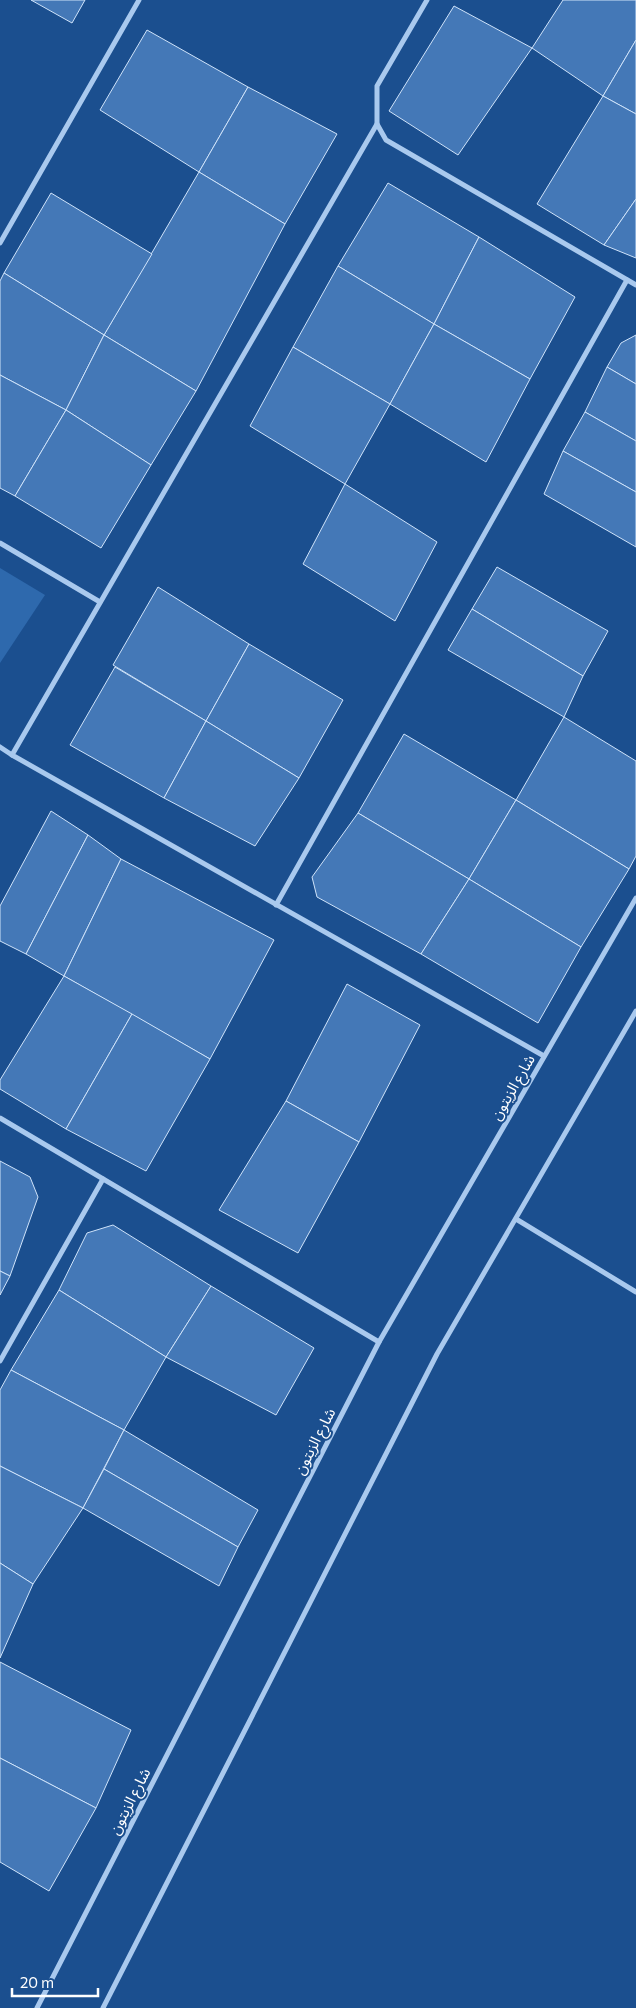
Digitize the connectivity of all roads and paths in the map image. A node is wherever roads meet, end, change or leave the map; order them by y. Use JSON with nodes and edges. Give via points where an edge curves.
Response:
{"nodes":[{"id":1,"x":139,"y":0,"type":"edge"},
{"id":2,"x":427,"y":0,"type":"edge"},
{"id":3,"x":377,"y":124,"type":"junction"},
{"id":4,"x":0,"y":243,"type":"edge"},
{"id":5,"x":627,"y":280,"type":"junction"},
{"id":6,"x":636,"y":285,"type":"edge"},
{"id":7,"x":0,"y":543,"type":"edge"},
{"id":8,"x":100,"y":602,"type":"junction"},
{"id":9,"x":0,"y":747,"type":"edge"},
{"id":10,"x":12,"y":755,"type":"junction"},
{"id":11,"x":636,"y":898,"type":"edge"},
{"id":12,"x":276,"y":905,"type":"junction"},
{"id":13,"x":636,"y":1011,"type":"edge"},
{"id":14,"x":544,"y":1056,"type":"junction"},
{"id":15,"x":0,"y":1118,"type":"edge"},
{"id":16,"x":103,"y":1179,"type":"junction"},
{"id":17,"x":516,"y":1219,"type":"junction"},
{"id":18,"x":636,"y":1292,"type":"edge"},
{"id":19,"x":379,"y":1342,"type":"junction"},
{"id":20,"x":0,"y":1361,"type":"edge"},
{"id":21,"x":37,"y":2008,"type":"edge"},
{"id":22,"x":103,"y":2008,"type":"edge"}],
"edges":[{"from":1,"to":4,"type":"street"},
{"from":2,"to":3,"type":"street","via":[[377,86]]},
{"from":3,"to":5,"type":"street","via":[[386,140]]},
{"from":3,"to":8,"type":"street"},
{"from":5,"to":6,"type":"street"},
{"from":5,"to":12,"type":"street"},
{"from":7,"to":8,"type":"street"},
{"from":8,"to":10,"type":"street"},
{"from":9,"to":10,"type":"street"},
{"from":10,"to":12,"type":"street"},
{"from":11,"to":14,"type":"street","name":"شارع الزيتون"},
{"from":12,"to":14,"type":"street"},
{"from":13,"to":17,"type":"street"},
{"from":14,"to":19,"type":"street","name":"شارع الزيتون"},
{"from":15,"to":16,"type":"street"},
{"from":16,"to":19,"type":"street"},
{"from":16,"to":20,"type":"street"},
{"from":17,"to":18,"type":"street"},
{"from":17,"to":22,"type":"street","via":[[437,1354]]},
{"from":19,"to":21,"type":"street","name":"شارع الزيتون"}]}
